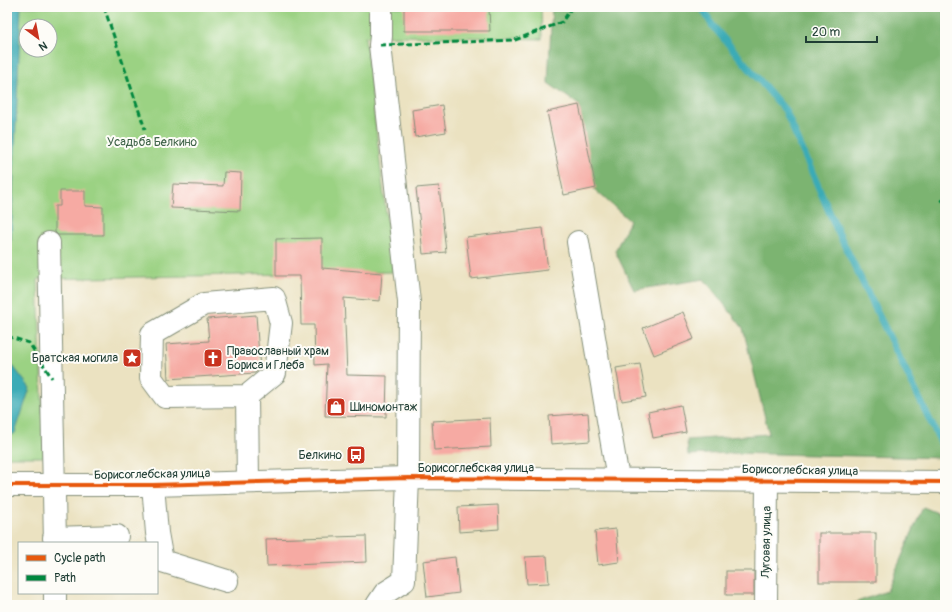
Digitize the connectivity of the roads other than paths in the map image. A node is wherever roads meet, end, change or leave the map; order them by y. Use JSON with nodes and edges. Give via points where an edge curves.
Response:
{"nodes":[{"id":1,"x":380,"y":7,"type":"edge"},
{"id":2,"x":578,"y":242,"type":"dead end"},
{"id":3,"x":49,"y":243,"type":"dead end"},
{"id":4,"x":247,"y":396,"type":"junction"},
{"id":5,"x":408,"y":478,"type":"junction"},
{"id":6,"x":618,"y":479,"type":"junction"},
{"id":7,"x":767,"y":480,"type":"junction"},
{"id":8,"x":248,"y":482,"type":"junction"},
{"id":9,"x":945,"y":482,"type":"edge"},
{"id":10,"x":7,"y":485,"type":"edge"},
{"id":11,"x":53,"y":485,"type":"junction"},
{"id":12,"x":153,"y":485,"type":"junction"},
{"id":13,"x":117,"y":536,"type":"dead end"},
{"id":14,"x":54,"y":541,"type":"edge"},
{"id":15,"x":227,"y":581,"type":"dead end"},
{"id":16,"x":55,"y":594,"type":"edge"},
{"id":17,"x":55,"y":605,"type":"edge"},
{"id":18,"x":377,"y":605,"type":"edge"},
{"id":19,"x":766,"y":605,"type":"edge"}],
"edges":[{"from":1,"to":5,"type":"street","via":[[380,45],[409,302]]},
{"from":2,"to":6,"type":"street"},
{"from":3,"to":11,"type":"street"},
{"from":4,"to":4,"type":"street","via":[[275,373],[282,323],[274,298],[204,304],[152,334],[151,378],[165,397]]},
{"from":4,"to":8,"type":"street"},
{"from":5,"to":6,"type":"street","name":"Борисоглебская улица"},
{"from":5,"to":8,"type":"street","name":"Борисоглебская улица"},
{"from":5,"to":18,"type":"street","via":[[404,581],[386,593]]},
{"from":6,"to":7,"type":"street","name":"Борисоглебская улица"},
{"from":7,"to":9,"type":"street","name":"Борисоглебская улица"},
{"from":7,"to":19,"type":"street","name":"Луговая улица"},
{"from":8,"to":12,"type":"street","name":"Борисоглебская улица"},
{"from":10,"to":11,"type":"street","name":"Борисоглебская улица"},
{"from":11,"to":12,"type":"street","name":"Борисоглебская улица"},
{"from":11,"to":14,"type":"street"},
{"from":12,"to":15,"type":"street","via":[[162,560]]},
{"from":13,"to":14,"type":"street"},
{"from":16,"to":17,"type":"street"}]}
